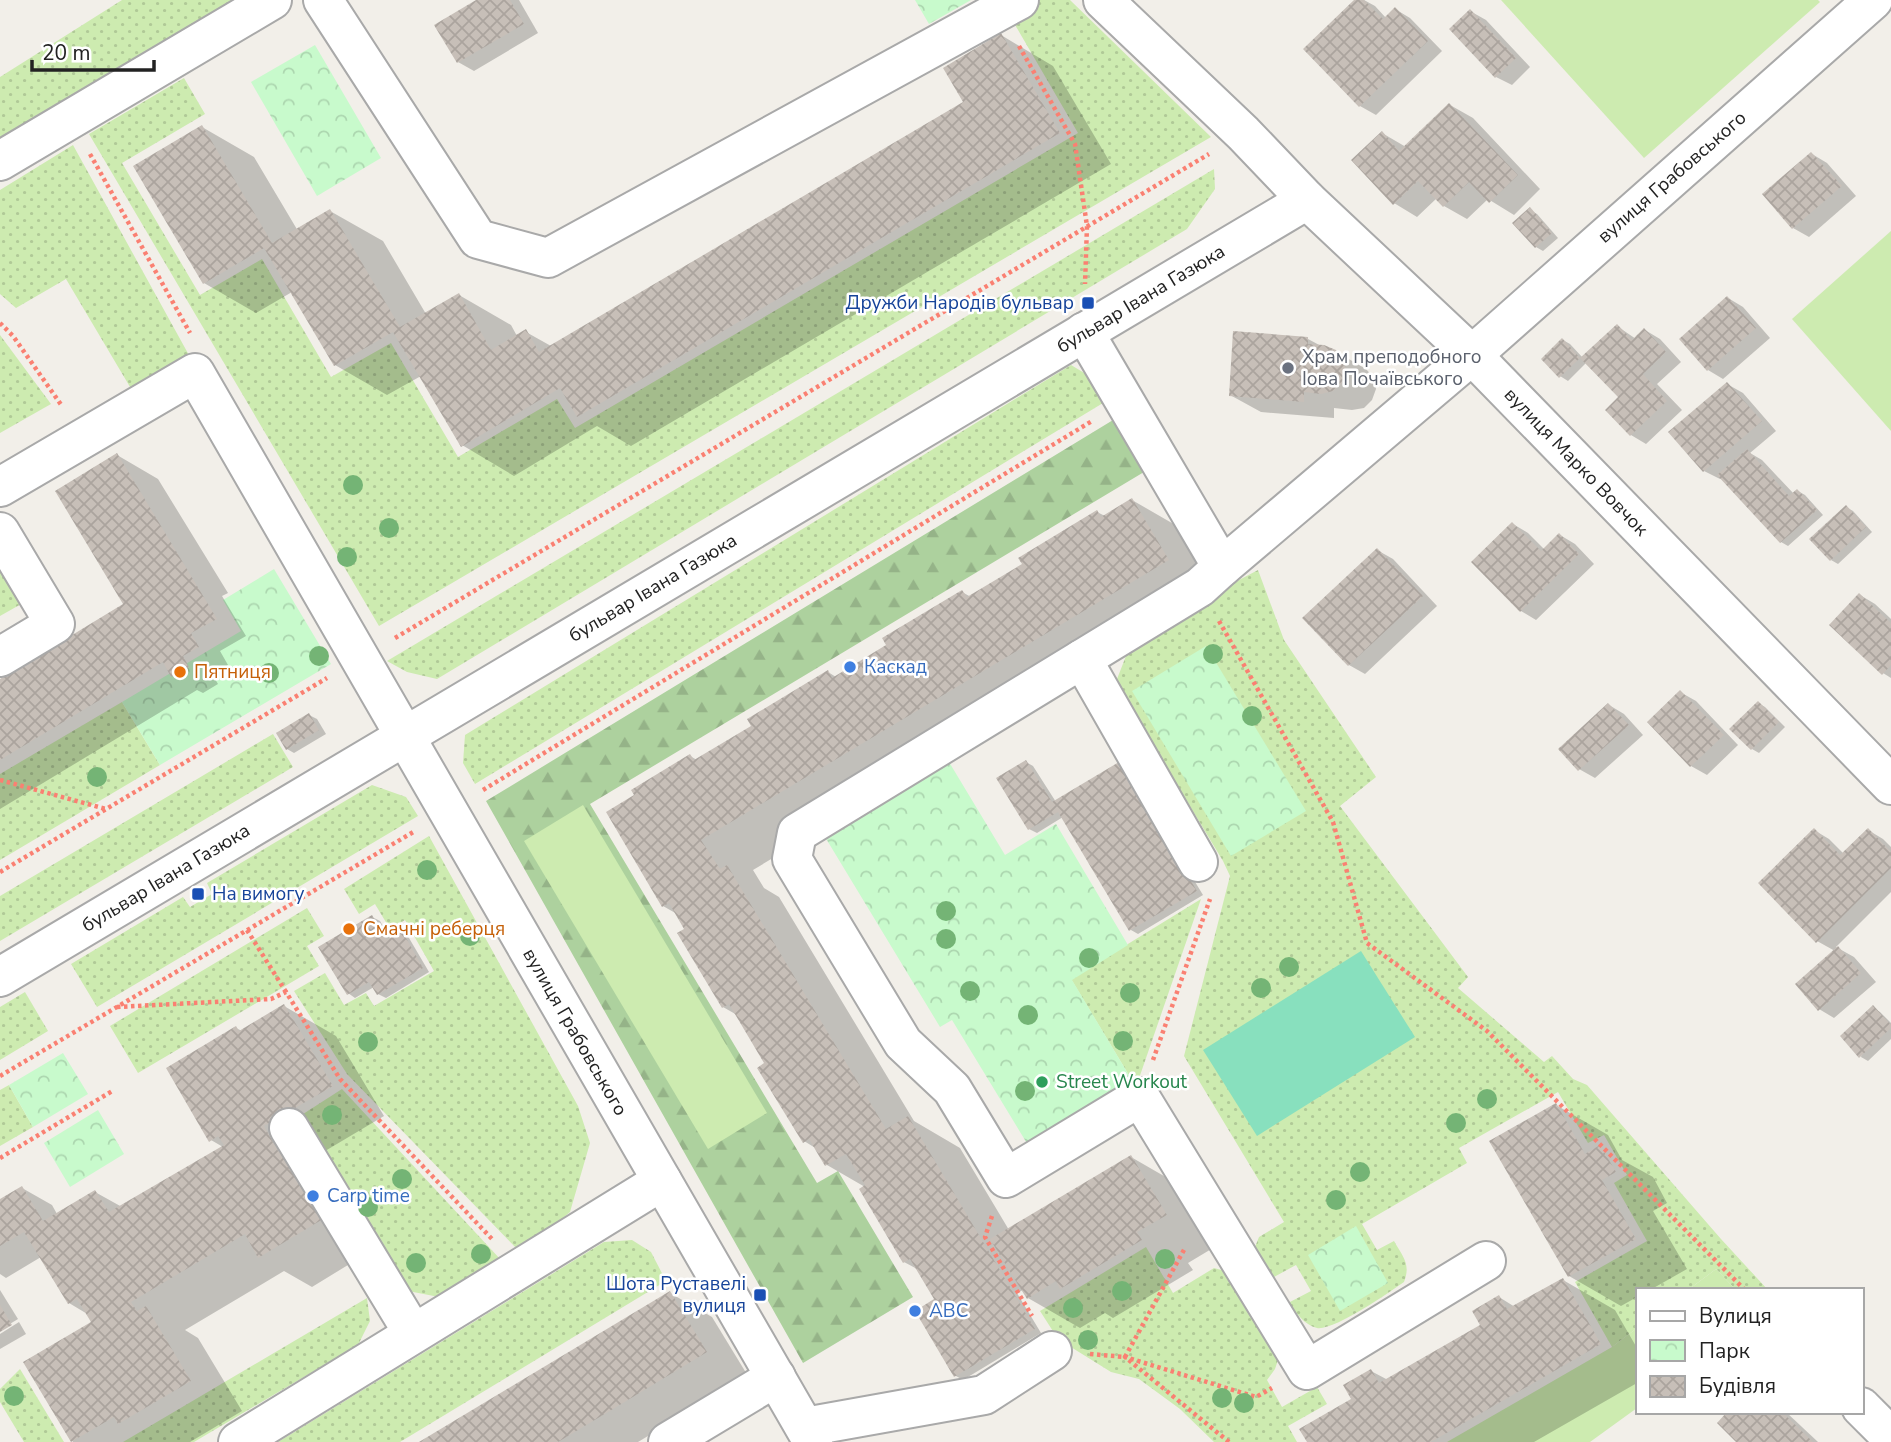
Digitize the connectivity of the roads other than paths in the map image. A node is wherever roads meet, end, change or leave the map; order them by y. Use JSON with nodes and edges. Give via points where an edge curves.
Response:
{"nodes":[{"id":1,"x":272,"y":0,"type":"edge"},
{"id":2,"x":323,"y":0,"type":"edge"},
{"id":3,"x":1103,"y":0,"type":"edge"},
{"id":4,"x":1857,"y":5,"type":"edge"},
{"id":5,"x":1009,"y":6,"type":"edge"},
{"id":6,"x":0,"y":161,"type":"edge"},
{"id":7,"x":1307,"y":200,"type":"junction"},
{"id":8,"x":1084,"y":332,"type":"junction"},
{"id":9,"x":1472,"y":355,"type":"junction"},
{"id":10,"x":0,"y":487,"type":"edge"},
{"id":11,"x":0,"y":532,"type":"edge"},
{"id":12,"x":1211,"y":577,"type":"junction"},
{"id":13,"x":0,"y":657,"type":"edge"},
{"id":14,"x":1082,"y":659,"type":"junction"},
{"id":15,"x":404,"y":737,"type":"junction"},
{"id":16,"x":1891,"y":785,"type":"edge"},
{"id":17,"x":1198,"y":862,"type":"road end"},
{"id":18,"x":0,"y":977,"type":"edge"},
{"id":19,"x":289,"y":1128,"type":"dead end"},
{"id":20,"x":662,"y":1181,"type":"junction"},
{"id":21,"x":1486,"y":1261,"type":"dead end"},
{"id":22,"x":413,"y":1333,"type":"junction"},
{"id":23,"x":1052,"y":1352,"type":"road end"},
{"id":24,"x":776,"y":1377,"type":"junction"},
{"id":25,"x":1863,"y":1408,"type":"edge"},
{"id":26,"x":809,"y":1434,"type":"edge"},
{"id":27,"x":1891,"y":1437,"type":"edge"},
{"id":28,"x":238,"y":1442,"type":"edge"},
{"id":29,"x":668,"y":1442,"type":"edge"}],
"edges":[{"from":1,"to":6,"type":"street"},
{"from":2,"to":5,"type":"street","via":[[478,239],[548,258]]},
{"from":3,"to":7,"type":"street","name":"вулиця Марко Вовчок"},
{"from":4,"to":9,"type":"street","name":"вулиця Грабовського"},
{"from":7,"to":8,"type":"street","name":"бульвар Івана Газюка"},
{"from":7,"to":9,"type":"street","name":"вулиця Марко Вовчок"},
{"from":8,"to":12,"type":"street","via":[[1125,402]]},
{"from":8,"to":15,"type":"street","name":"бульвар Івана Газюка"},
{"from":9,"to":12,"type":"street","name":"вулиця Грабовського"},
{"from":9,"to":16,"type":"street","name":"вулиця Марко Вовчок"},
{"from":10,"to":15,"type":"street","name":"вулиця Грабовського","via":[[195,373]]},
{"from":11,"to":13,"type":"street","via":[[55,624]]},
{"from":12,"to":14,"type":"street","name":"вулиця Грабовського"},
{"from":14,"to":17,"type":"street"},
{"from":14,"to":21,"type":"street","name":"вулиця Грабовського","via":[[796,833],[792,859],[903,1043],[952,1089],[1006,1178],[1140,1097],[1307,1370]]},
{"from":15,"to":18,"type":"street","name":"бульвар Івана Газюка"},
{"from":15,"to":20,"type":"street","name":"вулиця Грабовського"},
{"from":19,"to":22,"type":"street"},
{"from":20,"to":22,"type":"street"},
{"from":20,"to":24,"type":"street","name":"вулиця Грабовського"},
{"from":22,"to":28,"type":"street"},
{"from":23,"to":26,"type":"street","via":[[984,1395]]},
{"from":24,"to":26,"type":"street","name":"вулиця Грабовського"},
{"from":24,"to":29,"type":"street"},
{"from":25,"to":27,"type":"street"}]}
